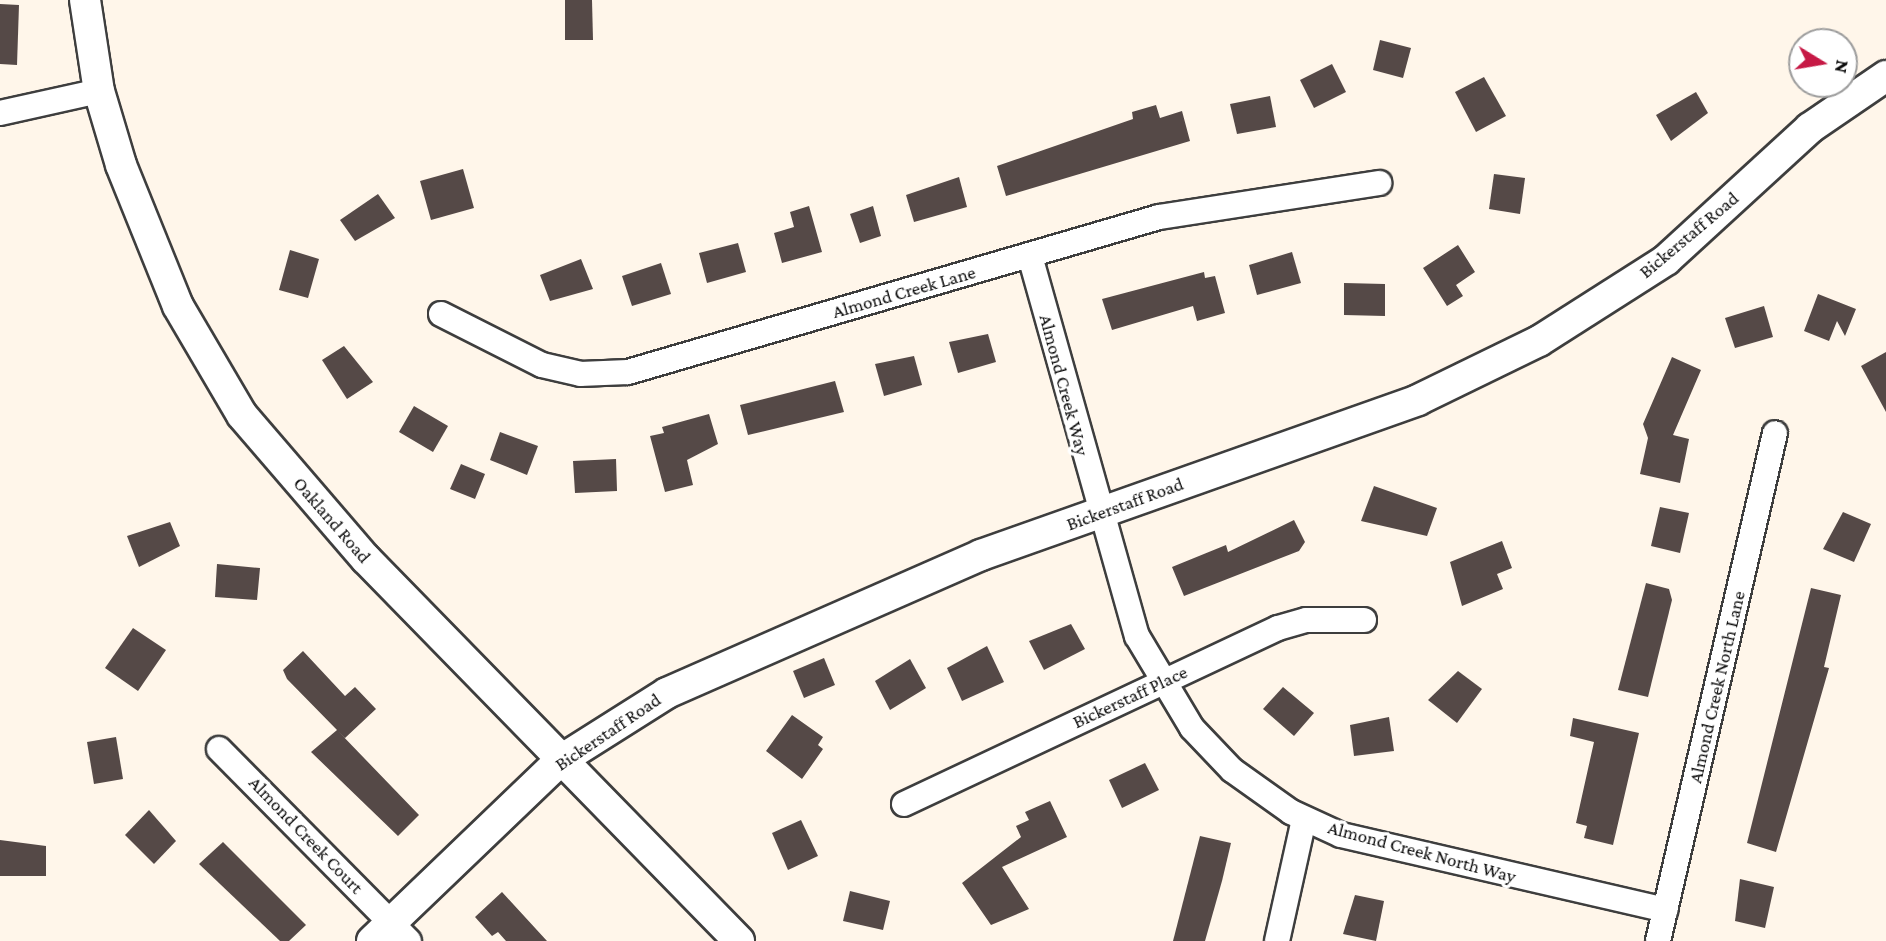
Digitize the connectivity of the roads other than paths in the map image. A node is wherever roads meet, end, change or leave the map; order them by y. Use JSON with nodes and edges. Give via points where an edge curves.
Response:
{"nodes":[{"id":1,"x":85,"y":0,"type":"edge"},
{"id":2,"x":1886,"y":76,"type":"edge"},
{"id":3,"x":99,"y":91,"type":"junction"},
{"id":4,"x":0,"y":113,"type":"edge"},
{"id":5,"x":1379,"y":183,"type":"dead end"},
{"id":6,"x":1030,"y":256,"type":"junction"},
{"id":7,"x":441,"y":314,"type":"dead end"},
{"id":8,"x":1775,"y":433,"type":"dead end"},
{"id":9,"x":1098,"y":514,"type":"junction"},
{"id":10,"x":1364,"y":620,"type":"dead end"},
{"id":11,"x":1163,"y":681,"type":"junction"},
{"id":12,"x":219,"y":749,"type":"dead end"},
{"id":13,"x":561,"y":760,"type":"junction"},
{"id":14,"x":904,"y":804,"type":"dead end"},
{"id":15,"x":1304,"y":818,"type":"junction"},
{"id":16,"x":1665,"y":910,"type":"junction"},
{"id":17,"x":390,"y":935,"type":"edge"},
{"id":18,"x":739,"y":941,"type":"edge"},
{"id":19,"x":1277,"y":941,"type":"edge"},
{"id":20,"x":1658,"y":941,"type":"edge"}],
"edges":[{"from":1,"to":3,"type":"street","name":"Oakland Road"},
{"from":2,"to":9,"type":"street","name":"Bickerstaff Road","via":[[1811,128],[1667,260],[1539,341],[1418,400]]},
{"from":3,"to":4,"type":"street"},
{"from":3,"to":13,"type":"street","name":"Oakland Road","via":[[178,306],[242,415],[366,559]]},
{"from":5,"to":6,"type":"street","name":"Almond Creek Lane","via":[[1159,217]]},
{"from":6,"to":7,"type":"street","name":"Almond Creek Lane","via":[[628,372],[580,374],[542,365]]},
{"from":6,"to":9,"type":"street","name":"Almond Creek Way"},
{"from":8,"to":16,"type":"street","name":"Almond Creek North Lane"},
{"from":9,"to":11,"type":"street","name":"Almond Creek North Way","via":[[1132,624]]},
{"from":9,"to":13,"type":"street","name":"Bickerstaff Road","via":[[981,555],[717,666]]},
{"from":10,"to":11,"type":"street","name":"Bickerstaff Place","via":[[1306,620],[1278,628]]},
{"from":11,"to":14,"type":"street","name":"Bickerstaff Place"},
{"from":11,"to":15,"type":"street","name":"Almond Creek North Way","via":[[1192,728],[1232,769]]},
{"from":12,"to":17,"type":"street","name":"Almond Creek Court"},
{"from":13,"to":17,"type":"street","name":"Bickerstaff Road"},
{"from":13,"to":18,"type":"street","name":"Oakland Road"},
{"from":15,"to":16,"type":"street","name":"Almond Creek North Way","via":[[1340,835]]},
{"from":15,"to":19,"type":"street"},
{"from":16,"to":20,"type":"street","name":"Almond Creek North Lane"}]}
